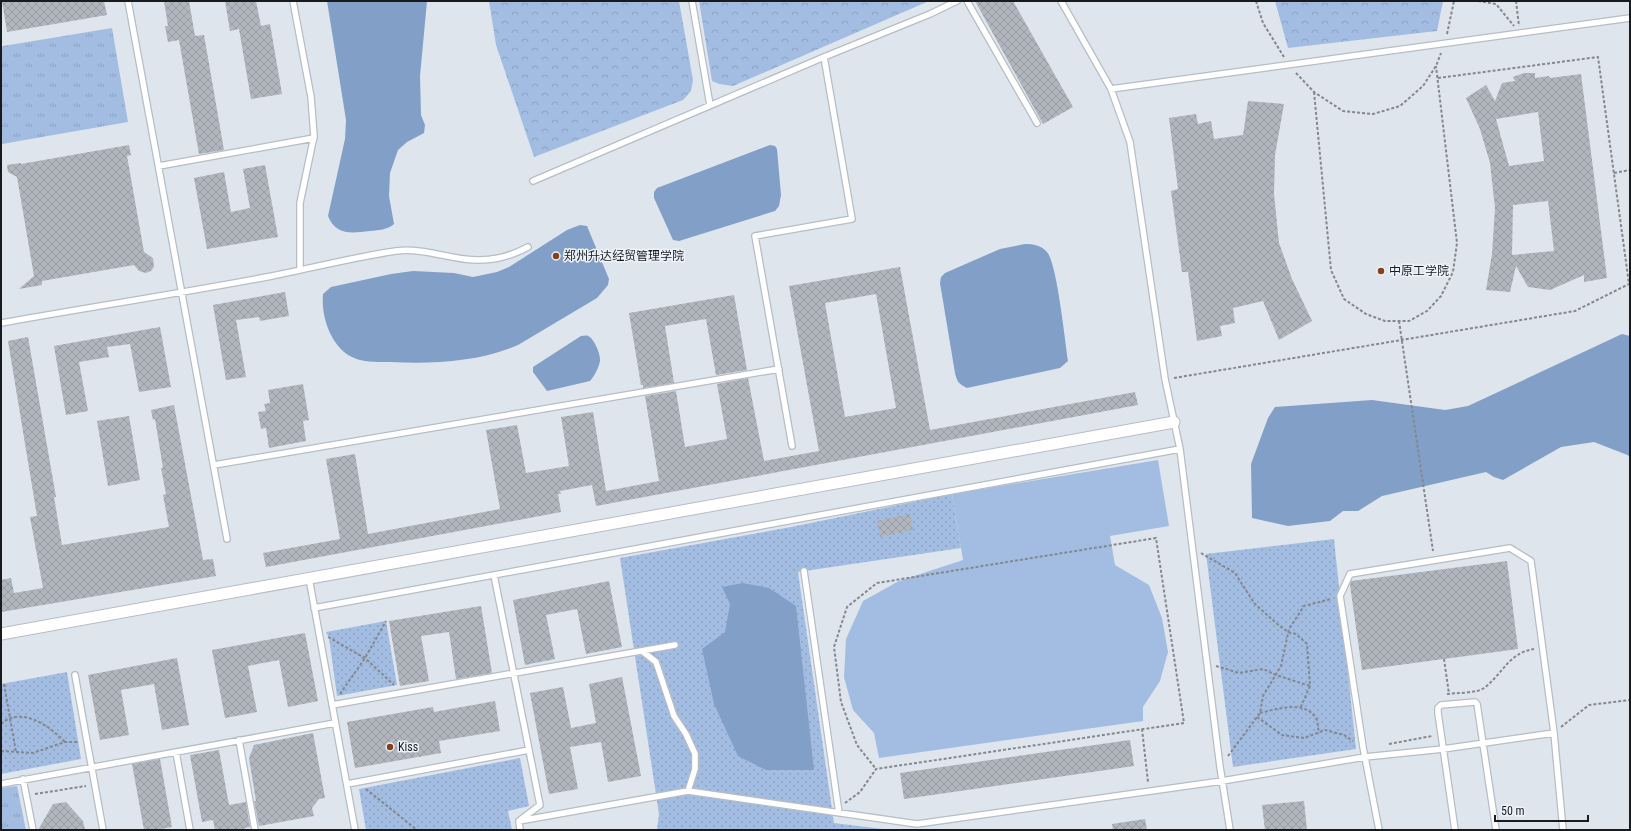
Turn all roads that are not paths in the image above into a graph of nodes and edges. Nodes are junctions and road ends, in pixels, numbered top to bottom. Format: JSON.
{"nodes":[{"id":1,"x":128,"y":1,"type":"edge"},
{"id":2,"x":293,"y":1,"type":"edge"},
{"id":3,"x":692,"y":1,"type":"edge"},
{"id":4,"x":957,"y":1,"type":"edge"},
{"id":5,"x":967,"y":1,"type":"edge"},
{"id":6,"x":1061,"y":1,"type":"edge"},
{"id":7,"x":1630,"y":18,"type":"edge"},
{"id":8,"x":824,"y":56,"type":"junction"},
{"id":9,"x":1111,"y":89,"type":"junction"},
{"id":10,"x":710,"y":105,"type":"junction"},
{"id":11,"x":1037,"y":123,"type":"dead end"},
{"id":12,"x":314,"y":138,"type":"junction"},
{"id":13,"x":158,"y":166,"type":"junction"},
{"id":14,"x":533,"y":181,"type":"dead end"},
{"id":15,"x":528,"y":247,"type":"dead end"},
{"id":16,"x":300,"y":270,"type":"junction"},
{"id":17,"x":182,"y":292,"type":"junction"},
{"id":18,"x":1,"y":323,"type":"edge"},
{"id":19,"x":779,"y":369,"type":"junction"},
{"id":20,"x":1174,"y":422,"type":"junction"},
{"id":21,"x":792,"y":446,"type":"dead end"},
{"id":22,"x":1180,"y":449,"type":"junction"},
{"id":23,"x":214,"y":465,"type":"junction"},
{"id":24,"x":227,"y":539,"type":"dead end"},
{"id":25,"x":804,"y":571,"type":"dead end"},
{"id":26,"x":494,"y":575,"type":"junction"},
{"id":27,"x":309,"y":578,"type":"junction"},
{"id":28,"x":314,"y":608,"type":"junction"},
{"id":29,"x":1,"y":634,"type":"edge"},
{"id":30,"x":676,"y":645,"type":"dead end"},
{"id":31,"x":642,"y":651,"type":"junction"},
{"id":32,"x":514,"y":673,"type":"junction"},
{"id":33,"x":75,"y":675,"type":"dead end"},
{"id":34,"x":332,"y":705,"type":"junction"},
{"id":35,"x":336,"y":723,"type":"junction"},
{"id":36,"x":1554,"y":733,"type":"junction"},
{"id":37,"x":239,"y":740,"type":"junction"},
{"id":38,"x":1482,"y":744,"type":"junction"},
{"id":39,"x":1443,"y":749,"type":"junction"},
{"id":40,"x":530,"y":750,"type":"junction"},
{"id":41,"x":176,"y":752,"type":"junction"},
{"id":42,"x":1365,"y":757,"type":"junction"},
{"id":43,"x":92,"y":767,"type":"junction"},
{"id":44,"x":23,"y":779,"type":"junction"},
{"id":45,"x":1222,"y":781,"type":"junction"},
{"id":46,"x":1,"y":784,"type":"edge"},
{"id":47,"x":347,"y":784,"type":"junction"},
{"id":48,"x":688,"y":791,"type":"junction"},
{"id":49,"x":838,"y":810,"type":"junction"},
{"id":50,"x":519,"y":821,"type":"junction"},
{"id":51,"x":926,"y":823,"type":"junction"},
{"id":52,"x":33,"y":830,"type":"edge"},
{"id":53,"x":103,"y":830,"type":"edge"},
{"id":54,"x":190,"y":830,"type":"edge"},
{"id":55,"x":255,"y":830,"type":"edge"},
{"id":56,"x":355,"y":830,"type":"edge"},
{"id":57,"x":520,"y":830,"type":"edge"},
{"id":58,"x":927,"y":830,"type":"edge"},
{"id":59,"x":1230,"y":830,"type":"edge"},
{"id":60,"x":1379,"y":830,"type":"edge"},
{"id":61,"x":1455,"y":830,"type":"edge"},
{"id":62,"x":1496,"y":830,"type":"edge"},
{"id":63,"x":1563,"y":830,"type":"edge"}],
"edges":[{"from":1,"to":13,"type":"lane"},
{"from":2,"to":12,"type":"lane"},
{"from":3,"to":10,"type":"lane"},
{"from":4,"to":8,"type":"lane"},
{"from":5,"to":11,"type":"lane"},
{"from":6,"to":9,"type":"lane"},
{"from":7,"to":9,"type":"lane"},
{"from":8,"to":10,"type":"lane"},
{"from":8,"to":19,"type":"lane"},
{"from":9,"to":20,"type":"lane"},
{"from":10,"to":14,"type":"lane"},
{"from":12,"to":13,"type":"lane"},
{"from":12,"to":16,"type":"lane"},
{"from":13,"to":17,"type":"lane"},
{"from":15,"to":16,"type":"lane"},
{"from":16,"to":17,"type":"lane"},
{"from":17,"to":18,"type":"lane"},
{"from":17,"to":23,"type":"lane"},
{"from":19,"to":21,"type":"lane"},
{"from":19,"to":23,"type":"lane"},
{"from":20,"to":22,"type":"lane"},
{"from":20,"to":27,"type":"street"},
{"from":22,"to":26,"type":"lane"},
{"from":22,"to":45,"type":"lane"},
{"from":23,"to":24,"type":"lane"},
{"from":25,"to":49,"type":"lane"},
{"from":26,"to":28,"type":"lane"},
{"from":26,"to":32,"type":"lane"},
{"from":27,"to":28,"type":"lane"},
{"from":27,"to":29,"type":"street"},
{"from":28,"to":34,"type":"lane"},
{"from":30,"to":31,"type":"lane"},
{"from":31,"to":32,"type":"lane"},
{"from":31,"to":48,"type":"lane"},
{"from":32,"to":34,"type":"lane"},
{"from":32,"to":40,"type":"lane"},
{"from":33,"to":43,"type":"lane"},
{"from":34,"to":35,"type":"lane"},
{"from":35,"to":37,"type":"lane"},
{"from":35,"to":47,"type":"lane"},
{"from":36,"to":38,"type":"lane"},
{"from":36,"to":42,"type":"lane"},
{"from":36,"to":63,"type":"lane"},
{"from":37,"to":41,"type":"lane"},
{"from":37,"to":55,"type":"lane"},
{"from":38,"to":39,"type":"lane"},
{"from":38,"to":39,"type":"lane"},
{"from":38,"to":62,"type":"lane"},
{"from":39,"to":42,"type":"lane"},
{"from":39,"to":61,"type":"lane"},
{"from":40,"to":47,"type":"lane"},
{"from":40,"to":50,"type":"lane"},
{"from":41,"to":43,"type":"lane"},
{"from":41,"to":54,"type":"lane"},
{"from":42,"to":45,"type":"lane"},
{"from":42,"to":60,"type":"lane"},
{"from":43,"to":44,"type":"lane"},
{"from":43,"to":53,"type":"lane"},
{"from":44,"to":46,"type":"lane"},
{"from":44,"to":52,"type":"lane"},
{"from":45,"to":51,"type":"lane"},
{"from":45,"to":59,"type":"lane"},
{"from":47,"to":56,"type":"lane"},
{"from":48,"to":49,"type":"lane"},
{"from":48,"to":50,"type":"lane"},
{"from":49,"to":51,"type":"lane"},
{"from":50,"to":57,"type":"lane"},
{"from":51,"to":58,"type":"lane"}]}
